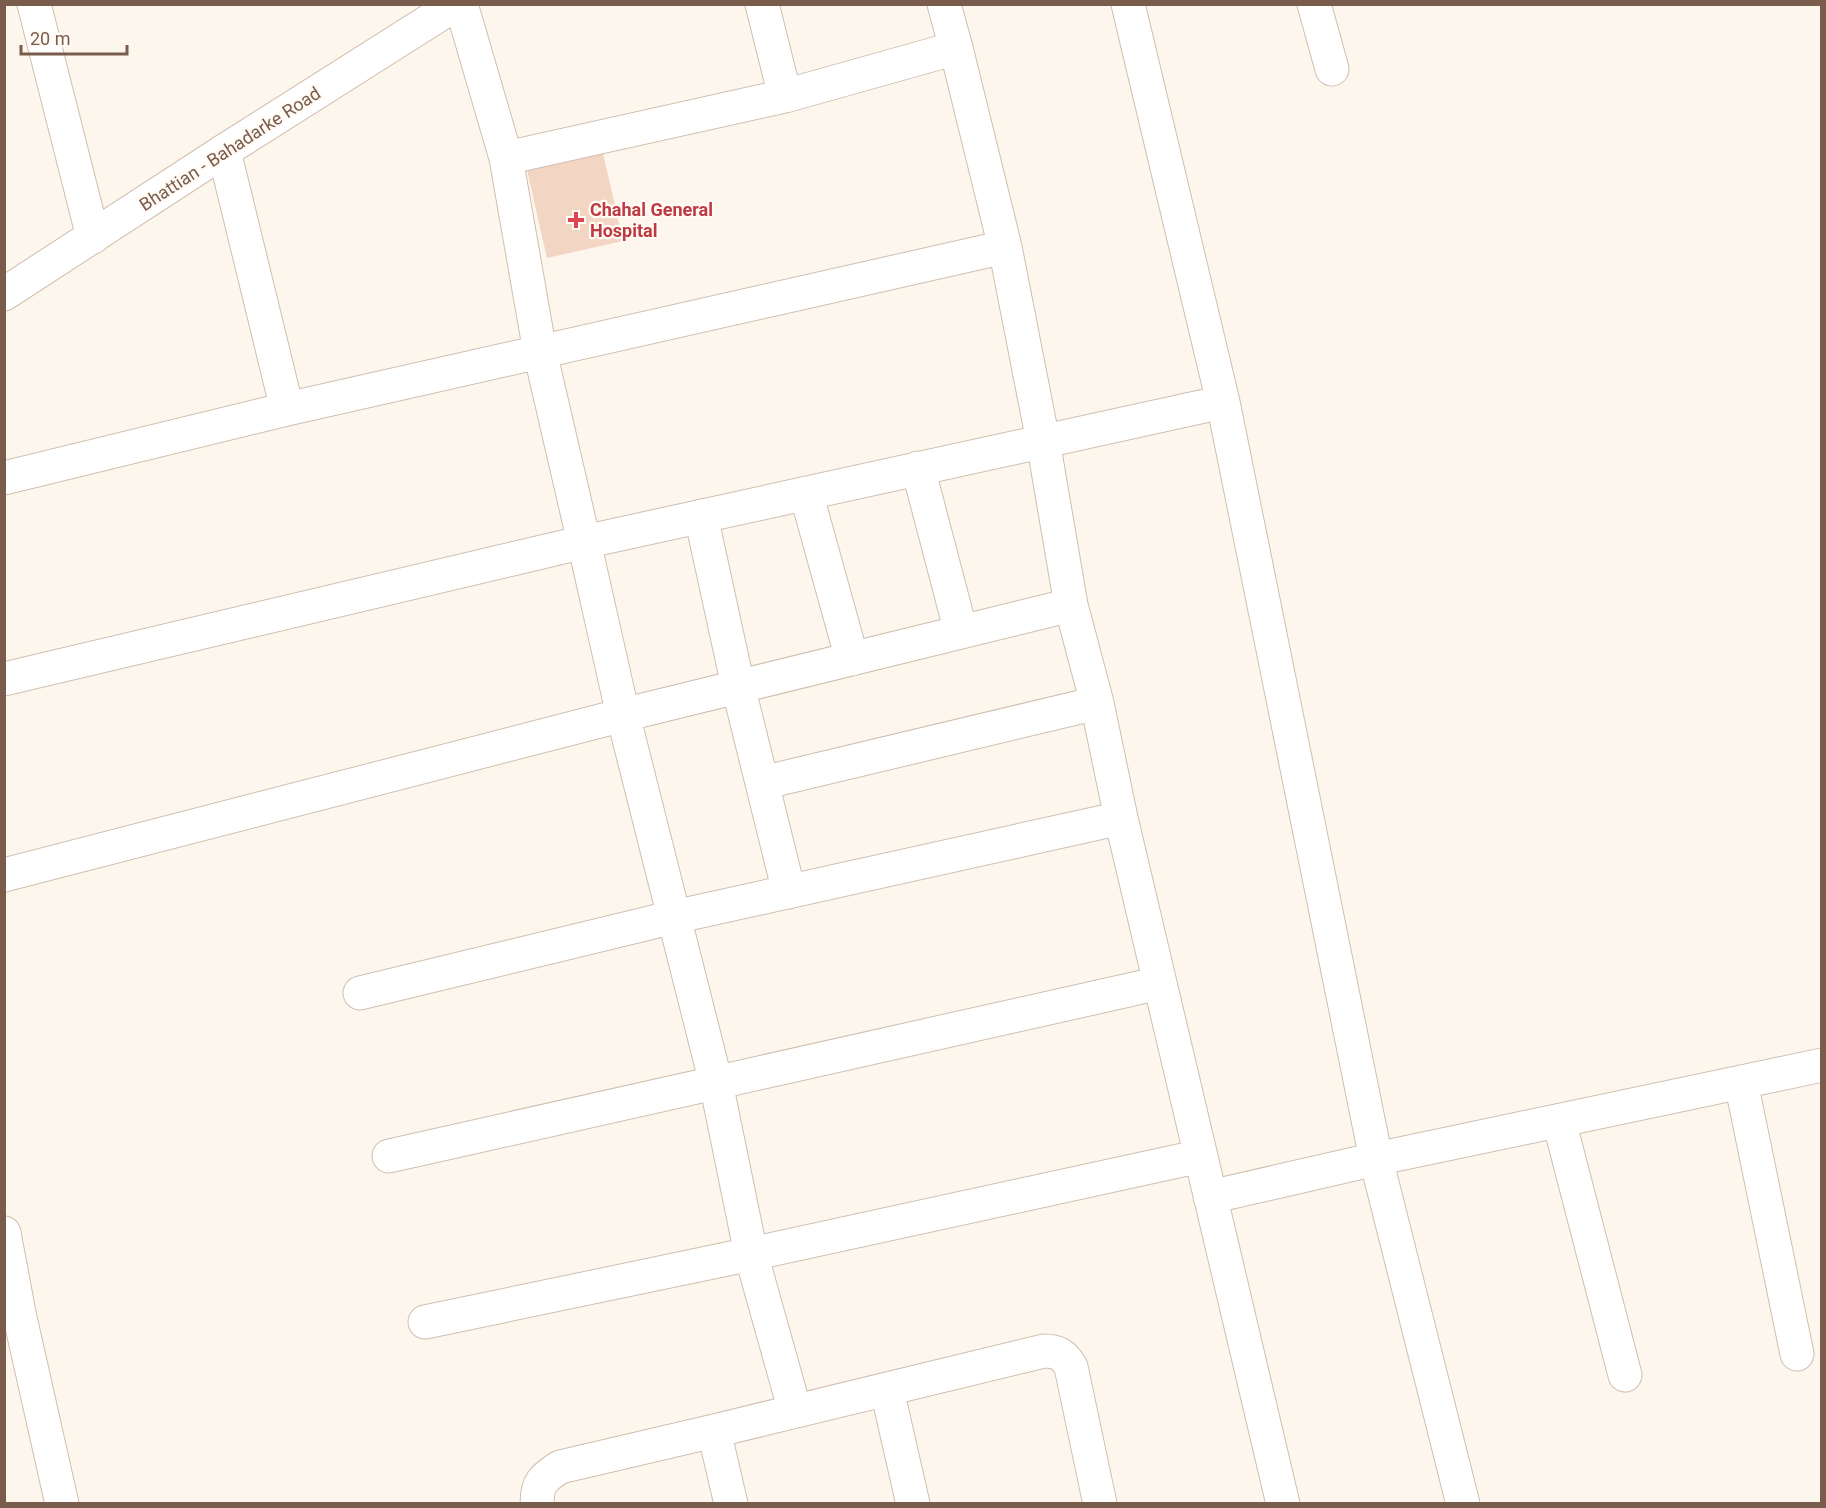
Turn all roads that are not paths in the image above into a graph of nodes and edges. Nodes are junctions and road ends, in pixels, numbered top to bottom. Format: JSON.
{"nodes":[{"id":1,"x":34,"y":4,"type":"edge"},
{"id":2,"x":456,"y":4,"type":"edge"},
{"id":3,"x":461,"y":4,"type":"edge"},
{"id":4,"x":762,"y":4,"type":"edge"},
{"id":5,"x":944,"y":4,"type":"edge"},
{"id":6,"x":1128,"y":4,"type":"edge"},
{"id":7,"x":1314,"y":4,"type":"edge"},
{"id":8,"x":956,"y":48,"type":"junction"},
{"id":9,"x":1332,"y":69,"type":"dead end"},
{"id":10,"x":785,"y":96,"type":"junction"},
{"id":11,"x":224,"y":151,"type":"junction"},
{"id":12,"x":506,"y":158,"type":"junction"},
{"id":13,"x":93,"y":237,"type":"junction"},
{"id":14,"x":1005,"y":247,"type":"junction"},
{"id":15,"x":4,"y":294,"type":"edge"},
{"id":16,"x":540,"y":352,"type":"junction"},
{"id":17,"x":1223,"y":402,"type":"junction"},
{"id":18,"x":287,"y":409,"type":"junction"},
{"id":19,"x":1043,"y":441,"type":"junction"},
{"id":20,"x":918,"y":468,"type":"junction"},
{"id":21,"x":4,"y":478,"type":"edge"},
{"id":22,"x":806,"y":493,"type":"junction"},
{"id":23,"x":701,"y":516,"type":"junction"},
{"id":24,"x":584,"y":542,"type":"junction"},
{"id":25,"x":1071,"y":604,"type":"junction"},
{"id":26,"x":961,"y":632,"type":"junction"},
{"id":27,"x":852,"y":659,"type":"junction"},
{"id":28,"x":4,"y":679,"type":"edge"},
{"id":29,"x":738,"y":686,"type":"junction"},
{"id":30,"x":1097,"y":703,"type":"junction"},
{"id":31,"x":623,"y":715,"type":"junction"},
{"id":32,"x":762,"y":783,"type":"junction"},
{"id":33,"x":1121,"y":818,"type":"junction"},
{"id":34,"x":4,"y":875,"type":"edge"},
{"id":35,"x":789,"y":892,"type":"junction"},
{"id":36,"x":674,"y":917,"type":"junction"},
{"id":37,"x":1160,"y":983,"type":"junction"},
{"id":38,"x":360,"y":993,"type":"dead end"},
{"id":39,"x":1821,"y":1065,"type":"edge"},
{"id":40,"x":1741,"y":1082,"type":"junction"},
{"id":41,"x":716,"y":1083,"type":"junction"},
{"id":42,"x":1559,"y":1121,"type":"junction"},
{"id":43,"x":388,"y":1156,"type":"dead end"},
{"id":44,"x":1201,"y":1156,"type":"junction"},
{"id":45,"x":1376,"y":1159,"type":"junction"},
{"id":46,"x":1210,"y":1197,"type":"junction"},
{"id":47,"x":4,"y":1233,"type":"edge"},
{"id":48,"x":750,"y":1254,"type":"junction"},
{"id":49,"x":12,"y":1317,"type":"edge"},
{"id":50,"x":425,"y":1322,"type":"dead end"},
{"id":51,"x":1797,"y":1354,"type":"dead end"},
{"id":52,"x":1625,"y":1375,"type":"dead end"},
{"id":53,"x":886,"y":1390,"type":"junction"},
{"id":54,"x":795,"y":1411,"type":"junction"},
{"id":55,"x":714,"y":1431,"type":"junction"},
{"id":56,"x":62,"y":1503,"type":"edge"},
{"id":57,"x":537,"y":1503,"type":"edge"},
{"id":58,"x":731,"y":1503,"type":"edge"},
{"id":59,"x":913,"y":1503,"type":"edge"},
{"id":60,"x":1100,"y":1503,"type":"edge"},
{"id":61,"x":1282,"y":1503,"type":"edge"},
{"id":62,"x":1463,"y":1503,"type":"edge"}],
"edges":[{"from":1,"to":13,"type":"street"},
{"from":2,"to":11,"type":"street","name":"Bhattian - Bahadarke Road"},
{"from":3,"to":12,"type":"street"},
{"from":4,"to":10,"type":"street"},
{"from":5,"to":8,"type":"street"},
{"from":6,"to":17,"type":"street"},
{"from":7,"to":9,"type":"street"},
{"from":8,"to":10,"type":"street"},
{"from":8,"to":14,"type":"street"},
{"from":10,"to":12,"type":"street"},
{"from":11,"to":13,"type":"street","name":"Bhattian - Bahadarke Road"},
{"from":11,"to":18,"type":"street"},
{"from":12,"to":16,"type":"street"},
{"from":13,"to":15,"type":"street","name":"Bhattian - Bahadarke Road"},
{"from":14,"to":16,"type":"street"},
{"from":14,"to":19,"type":"street"},
{"from":16,"to":18,"type":"street"},
{"from":16,"to":24,"type":"street"},
{"from":17,"to":19,"type":"street"},
{"from":17,"to":45,"type":"street"},
{"from":18,"to":21,"type":"street"},
{"from":19,"to":20,"type":"street"},
{"from":19,"to":25,"type":"street"},
{"from":20,"to":22,"type":"street"},
{"from":20,"to":26,"type":"street"},
{"from":22,"to":23,"type":"street"},
{"from":22,"to":27,"type":"street"},
{"from":23,"to":24,"type":"street"},
{"from":23,"to":29,"type":"street"},
{"from":24,"to":28,"type":"street"},
{"from":24,"to":31,"type":"street"},
{"from":25,"to":26,"type":"street"},
{"from":25,"to":30,"type":"street"},
{"from":26,"to":27,"type":"street"},
{"from":27,"to":29,"type":"street"},
{"from":29,"to":31,"type":"street"},
{"from":29,"to":32,"type":"street"},
{"from":30,"to":32,"type":"street"},
{"from":30,"to":33,"type":"street"},
{"from":31,"to":34,"type":"street"},
{"from":31,"to":36,"type":"street"},
{"from":32,"to":35,"type":"street"},
{"from":33,"to":35,"type":"street"},
{"from":33,"to":37,"type":"street"},
{"from":35,"to":36,"type":"street"},
{"from":36,"to":38,"type":"street"},
{"from":36,"to":41,"type":"street"},
{"from":37,"to":41,"type":"street"},
{"from":37,"to":44,"type":"street"},
{"from":39,"to":40,"type":"street"},
{"from":40,"to":42,"type":"street"},
{"from":40,"to":51,"type":"street"},
{"from":41,"to":43,"type":"street"},
{"from":41,"to":48,"type":"street"},
{"from":42,"to":45,"type":"street"},
{"from":42,"to":52,"type":"street"},
{"from":44,"to":46,"type":"street"},
{"from":44,"to":48,"type":"street"},
{"from":45,"to":46,"type":"street"},
{"from":45,"to":62,"type":"street"},
{"from":46,"to":61,"type":"street"},
{"from":47,"to":49,"type":"street"},
{"from":48,"to":50,"type":"street"},
{"from":48,"to":54,"type":"street"},
{"from":49,"to":56,"type":"street"},
{"from":53,"to":54,"type":"street"},
{"from":53,"to":59,"type":"street"},
{"from":53,"to":60,"type":"street"},
{"from":54,"to":55,"type":"street"},
{"from":55,"to":57,"type":"street"},
{"from":55,"to":58,"type":"street"}]}
